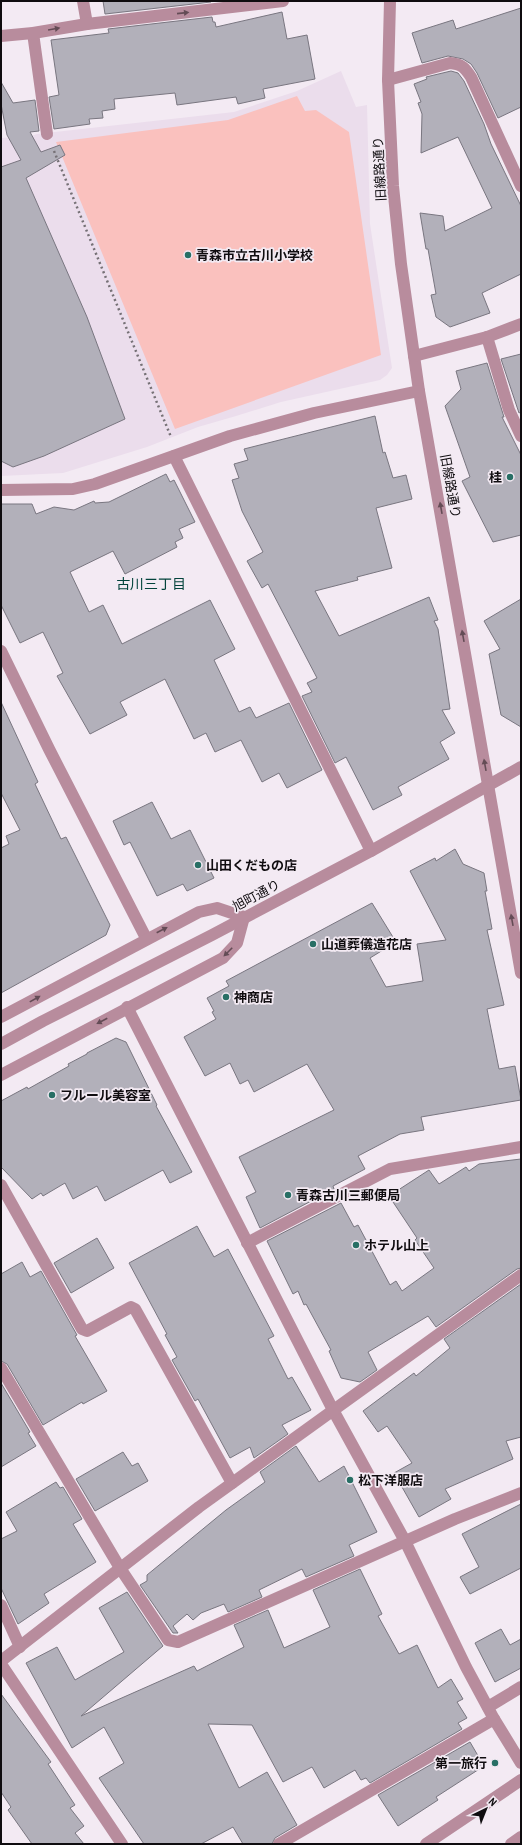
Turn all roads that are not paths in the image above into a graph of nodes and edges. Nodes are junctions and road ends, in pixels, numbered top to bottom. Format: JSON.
{"nodes":[{"id":1,"x":83,"y":1,"type":"edge"},
{"id":2,"x":283,"y":1,"type":"edge"},
{"id":3,"x":390,"y":1,"type":"edge"},
{"id":4,"x":87,"y":24,"type":"junction"},
{"id":5,"x":33,"y":33,"type":"junction"},
{"id":6,"x":1,"y":36,"type":"edge"},
{"id":7,"x":388,"y":80,"type":"junction"},
{"id":8,"x":47,"y":134,"type":"road end"},
{"id":9,"x":521,"y":186,"type":"edge"},
{"id":10,"x":521,"y":324,"type":"edge"},
{"id":11,"x":487,"y":336,"type":"junction"},
{"id":12,"x":414,"y":356,"type":"junction"},
{"id":13,"x":419,"y":391,"type":"junction"},
{"id":14,"x":521,"y":436,"type":"edge"},
{"id":15,"x":174,"y":456,"type":"junction"},
{"id":16,"x":1,"y":490,"type":"edge"},
{"id":17,"x":1,"y":651,"type":"edge"},
{"id":18,"x":521,"y":767,"type":"edge"},
{"id":19,"x":489,"y":786,"type":"junction"},
{"id":20,"x":371,"y":851,"type":"junction"},
{"id":21,"x":244,"y":917,"type":"junction"},
{"id":22,"x":146,"y":938,"type":"junction"},
{"id":23,"x":521,"y":973,"type":"edge"},
{"id":24,"x":127,"y":1007,"type":"junction"},
{"id":25,"x":1,"y":1017,"type":"edge"},
{"id":26,"x":1,"y":1044,"type":"edge"},
{"id":27,"x":1,"y":1075,"type":"edge"},
{"id":28,"x":521,"y":1147,"type":"edge"},
{"id":29,"x":1,"y":1185,"type":"edge"},
{"id":30,"x":246,"y":1243,"type":"junction"},
{"id":31,"x":521,"y":1275,"type":"edge"},
{"id":32,"x":1,"y":1368,"type":"edge"},
{"id":33,"x":333,"y":1410,"type":"junction"},
{"id":34,"x":232,"y":1482,"type":"junction"},
{"id":35,"x":521,"y":1493,"type":"edge"},
{"id":36,"x":405,"y":1541,"type":"junction"},
{"id":37,"x":120,"y":1568,"type":"junction"},
{"id":38,"x":1,"y":1605,"type":"edge"},
{"id":39,"x":20,"y":1647,"type":"junction"},
{"id":40,"x":1,"y":1661,"type":"edge"},
{"id":41,"x":1,"y":1664,"type":"edge"},
{"id":42,"x":521,"y":1687,"type":"edge"},
{"id":43,"x":488,"y":1707,"type":"junction"},
{"id":44,"x":494,"y":1719,"type":"junction"},
{"id":45,"x":521,"y":1763,"type":"edge"},
{"id":46,"x":521,"y":1780,"type":"edge"},
{"id":47,"x":521,"y":1837,"type":"edge"},
{"id":48,"x":122,"y":1844,"type":"edge"},
{"id":49,"x":280,"y":1844,"type":"edge"},
{"id":50,"x":426,"y":1844,"type":"edge"},
{"id":51,"x":511,"y":1844,"type":"edge"}],
"edges":[{"from":1,"to":4,"type":"street"},
{"from":4,"to":2,"type":"street","one_way":true},
{"from":3,"to":7,"type":"street","name":"旧線路通り"},
{"from":5,"to":4,"type":"street","one_way":true},
{"from":5,"to":6,"type":"street"},
{"from":5,"to":8,"type":"street"},
{"from":7,"to":9,"type":"street"},
{"from":7,"to":12,"type":"street","name":"旧線路通り"},
{"from":10,"to":11,"type":"street"},
{"from":11,"to":12,"type":"street"},
{"from":11,"to":14,"type":"street"},
{"from":12,"to":13,"type":"street","name":"旧線路通り"},
{"from":13,"to":15,"type":"street"},
{"from":19,"to":13,"type":"street","name":"旧線路通り","one_way":true},
{"from":15,"to":16,"type":"street"},
{"from":15,"to":20,"type":"street"},
{"from":17,"to":22,"type":"street"},
{"from":18,"to":19,"type":"street","name":"旭町通り"},
{"from":19,"to":20,"type":"street","name":"旭町通り"},
{"from":23,"to":19,"type":"street","name":"旧線路通り","one_way":true},
{"from":20,"to":21,"type":"street","name":"旭町通り"},
{"from":22,"to":21,"type":"street","one_way":true},
{"from":21,"to":24,"type":"street","one_way":true},
{"from":21,"to":26,"type":"street","name":"旭町通り"},
{"from":25,"to":22,"type":"street","one_way":true},
{"from":24,"to":27,"type":"street","one_way":true},
{"from":24,"to":30,"type":"street"},
{"from":28,"to":30,"type":"street"},
{"from":29,"to":34,"type":"street"},
{"from":30,"to":33,"type":"street"},
{"from":31,"to":33,"type":"street"},
{"from":32,"to":37,"type":"street"},
{"from":33,"to":34,"type":"street"},
{"from":33,"to":36,"type":"street"},
{"from":34,"to":37,"type":"street"},
{"from":35,"to":36,"type":"street"},
{"from":36,"to":37,"type":"street"},
{"from":36,"to":43,"type":"street"},
{"from":37,"to":39,"type":"street"},
{"from":38,"to":39,"type":"street"},
{"from":39,"to":40,"type":"street"},
{"from":41,"to":48,"type":"street"},
{"from":42,"to":43,"type":"street"},
{"from":43,"to":44,"type":"street"},
{"from":44,"to":45,"type":"street"},
{"from":44,"to":49,"type":"street"},
{"from":46,"to":50,"type":"street"},
{"from":47,"to":51,"type":"street"}]}
